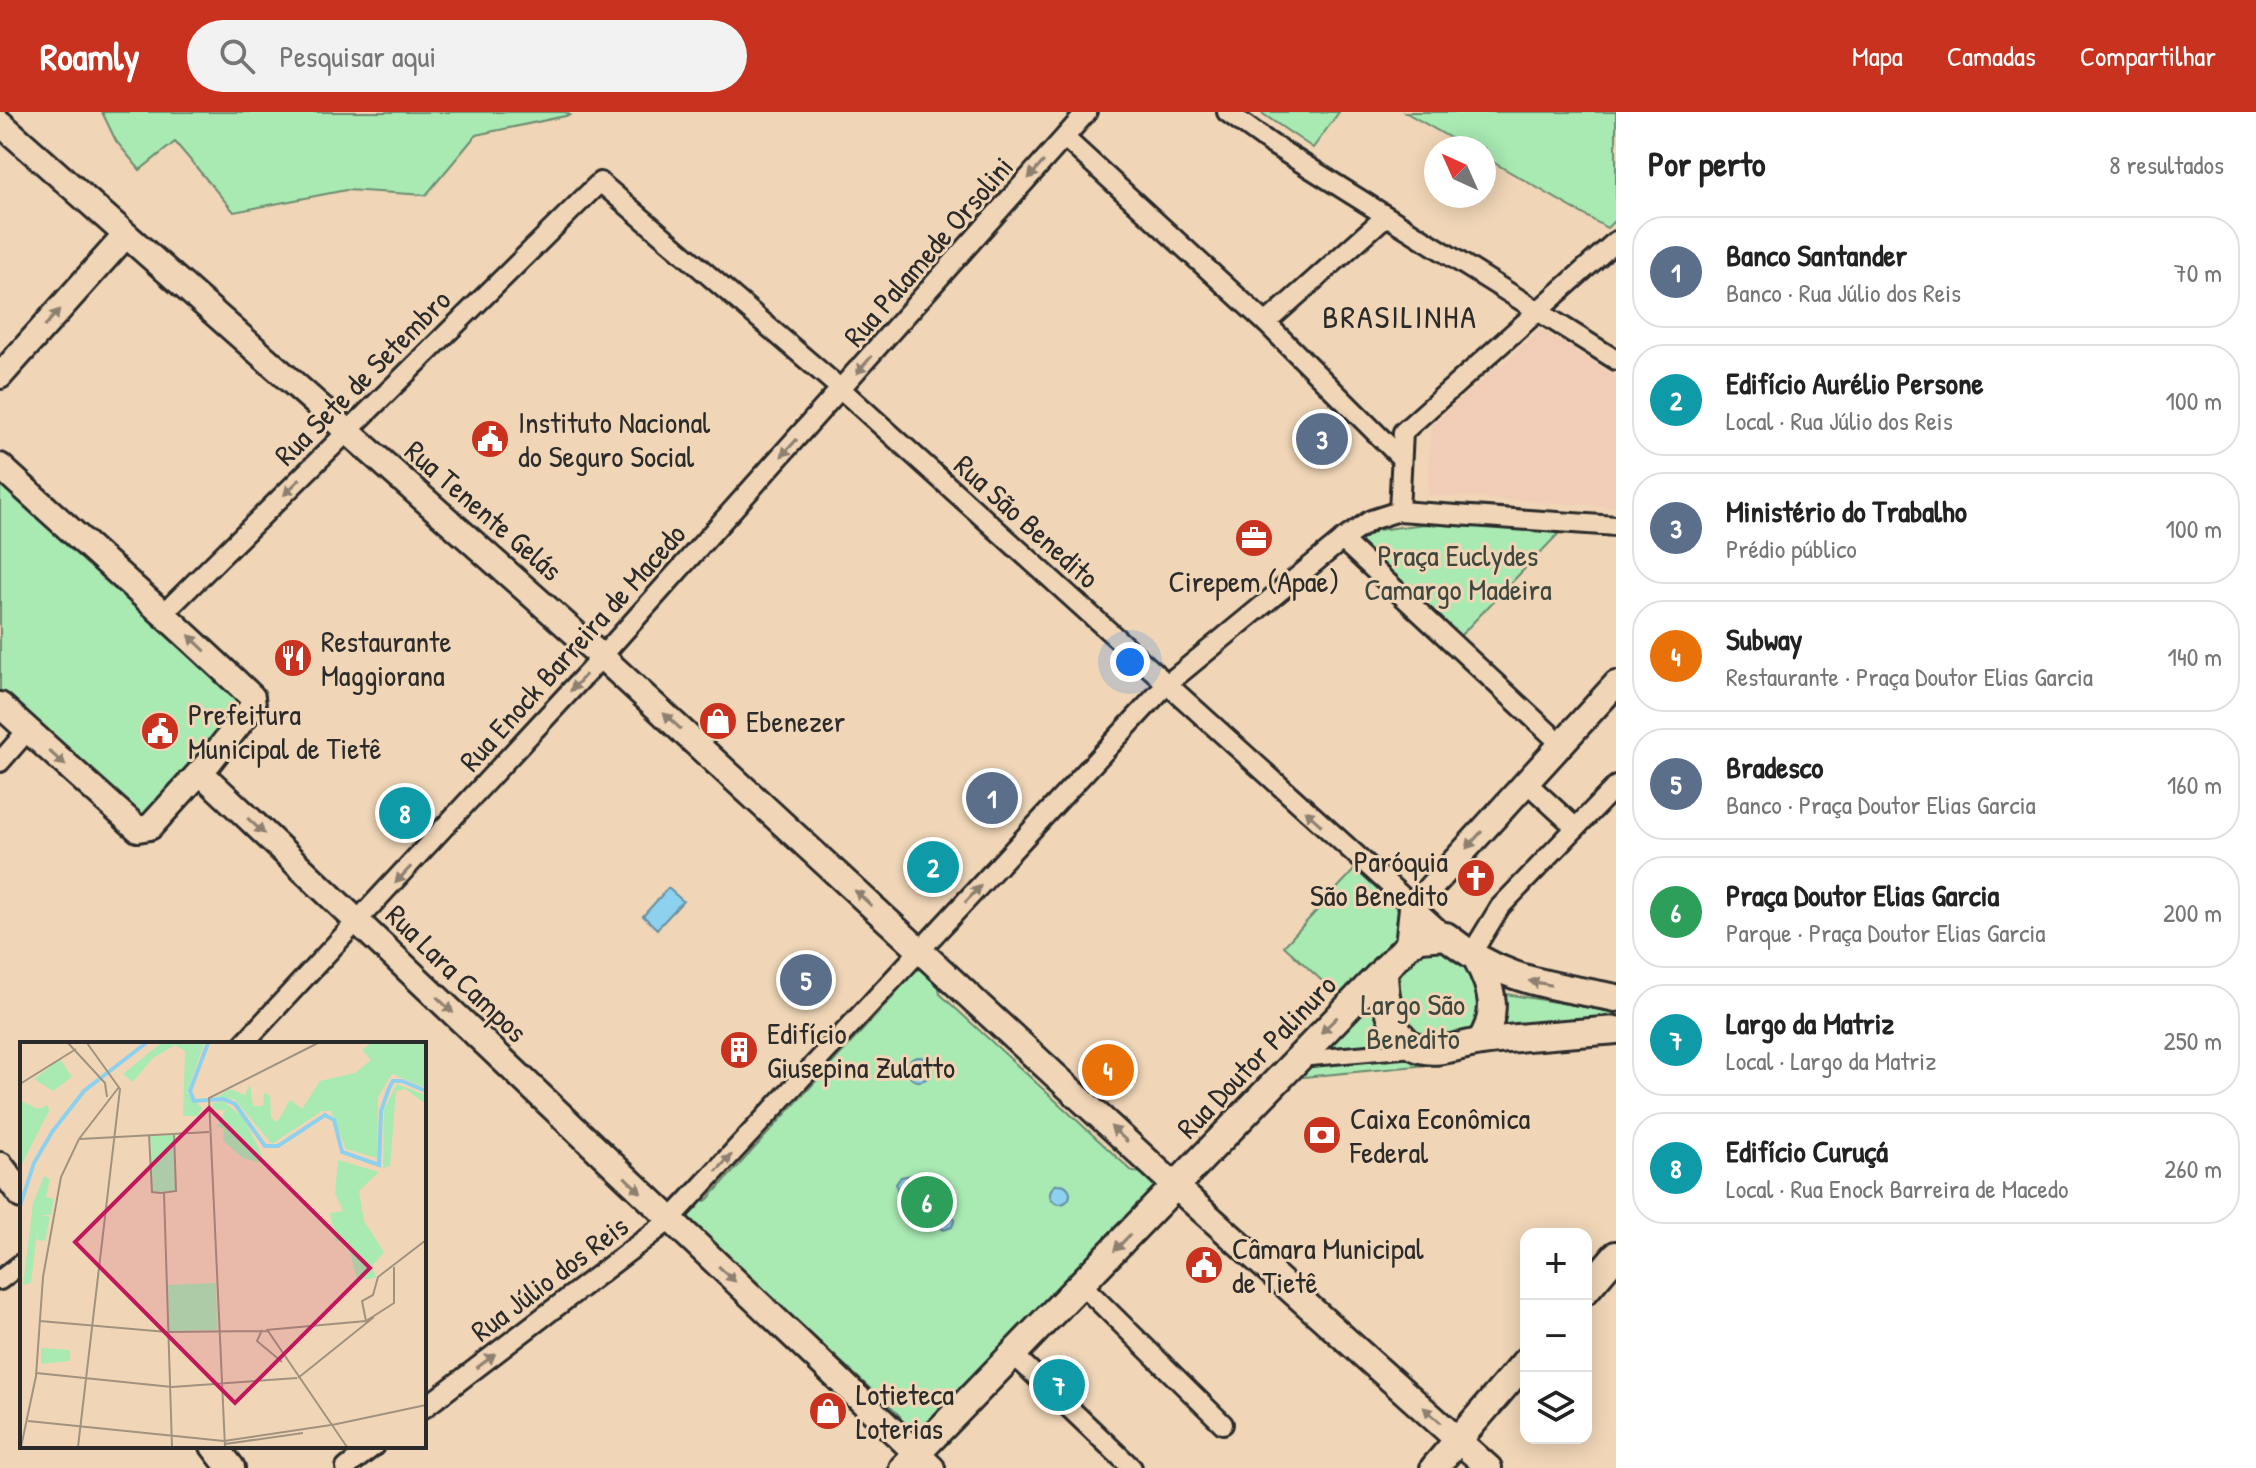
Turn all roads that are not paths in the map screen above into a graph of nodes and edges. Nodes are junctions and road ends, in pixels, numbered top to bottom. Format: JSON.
{"nodes":[{"id":1,"x":1087,"y":112,"type":"edge"},
{"id":2,"x":1227,"y":112,"type":"edge"},
{"id":3,"x":0,"y":123,"type":"edge"},
{"id":4,"x":1065,"y":138,"type":"junction"},
{"id":5,"x":600,"y":182,"type":"joint"},
{"id":6,"x":1386,"y":216,"type":"junction"},
{"id":7,"x":125,"y":236,"type":"junction"},
{"id":8,"x":1616,"y":241,"type":"edge"},
{"id":9,"x":1599,"y":257,"type":"junction"},
{"id":10,"x":1616,"y":267,"type":"edge"},
{"id":11,"x":1539,"y":311,"type":"junction"},
{"id":12,"x":1266,"y":323,"type":"junction"},
{"id":13,"x":1616,"y":360,"type":"edge"},
{"id":14,"x":0,"y":376,"type":"edge"},
{"id":15,"x":842,"y":390,"type":"junction"},
{"id":16,"x":347,"y":431,"type":"junction"},
{"id":17,"x":1399,"y":456,"type":"junction"},
{"id":18,"x":0,"y":466,"type":"edge"},
{"id":19,"x":1399,"y":511,"type":"junction"},
{"id":20,"x":1616,"y":526,"type":"edge"},
{"id":21,"x":1342,"y":540,"type":"junction"},
{"id":22,"x":165,"y":612,"type":"junction"},
{"id":23,"x":602,"y":657,"type":"junction"},
{"id":24,"x":1616,"y":684,"type":"edge"},
{"id":25,"x":1166,"y":685,"type":"junction"},
{"id":26,"x":0,"y":705,"type":"edge"},
{"id":27,"x":27,"y":731,"type":"junction"},
{"id":28,"x":1561,"y":744,"type":"junction"},
{"id":29,"x":0,"y":762,"type":"edge"},
{"id":30,"x":200,"y":772,"type":"junction"},
{"id":31,"x":1526,"y":782,"type":"junction"},
{"id":32,"x":1616,"y":786,"type":"edge"},
{"id":33,"x":1576,"y":828,"type":"junction"},
{"id":34,"x":1412,"y":908,"type":"junction"},
{"id":35,"x":358,"y":923,"type":"junction"},
{"id":36,"x":1446,"y":936,"type":"junction"},
{"id":37,"x":1408,"y":945,"type":"junction"},
{"id":38,"x":920,"y":951,"type":"junction"},
{"id":39,"x":1474,"y":958,"type":"junction"},
{"id":40,"x":1384,"y":969,"type":"junction"},
{"id":41,"x":1616,"y":998,"type":"edge"},
{"id":42,"x":1616,"y":1030,"type":"edge"},
{"id":43,"x":245,"y":1042,"type":"edge"},
{"id":44,"x":1480,"y":1042,"type":"junction"},
{"id":45,"x":1418,"y":1048,"type":"junction"},
{"id":46,"x":1295,"y":1060,"type":"junction"},
{"id":47,"x":0,"y":1166,"type":"edge"},
{"id":48,"x":1176,"y":1187,"type":"junction"},
{"id":49,"x":20,"y":1192,"type":"edge"},
{"id":50,"x":670,"y":1220,"type":"junction"},
{"id":51,"x":1616,"y":1255,"type":"edge"},
{"id":52,"x":20,"y":1265,"type":"edge"},
{"id":53,"x":0,"y":1280,"type":"edge"},
{"id":54,"x":1592,"y":1283,"type":"edge"},
{"id":55,"x":1082,"y":1285,"type":"junction"},
{"id":56,"x":1014,"y":1355,"type":"junction"},
{"id":57,"x":1520,"y":1368,"type":"edge"},
{"id":58,"x":426,"y":1406,"type":"edge"},
{"id":59,"x":1223,"y":1424,"type":"dead end"},
{"id":60,"x":1460,"y":1440,"type":"junction"},
{"id":61,"x":216,"y":1448,"type":"edge"},
{"id":62,"x":371,"y":1448,"type":"edge"},
{"id":63,"x":918,"y":1464,"type":"edge"},
{"id":64,"x":231,"y":1468,"type":"edge"},
{"id":65,"x":346,"y":1468,"type":"edge"},
{"id":66,"x":1132,"y":1468,"type":"edge"},
{"id":67,"x":1434,"y":1468,"type":"edge"},
{"id":68,"x":1489,"y":1468,"type":"edge"}],
"edges":[{"from":1,"to":4,"type":"street","name":"Rua Palamede Orsolini"},
{"from":2,"to":6,"type":"street"},
{"from":3,"to":7,"type":"street","name":"Rua Tenente Gelás"},
{"from":4,"to":12,"type":"street"},
{"from":4,"to":15,"type":"street","name":"Rua Palamede Orsolini","one_way":true},
{"from":5,"to":15,"type":"street","name":"Rua São Benedito"},
{"from":5,"to":16,"type":"street","name":"Rua Sete de Setembro"},
{"from":6,"to":11,"type":"street"},
{"from":6,"to":12,"type":"street"},
{"from":14,"to":7,"type":"street","one_way":true},
{"from":7,"to":16,"type":"street","name":"Rua Tenente Gelás"},
{"from":8,"to":9,"type":"street"},
{"from":9,"to":10,"type":"street"},
{"from":9,"to":11,"type":"street"},
{"from":11,"to":13,"type":"street"},
{"from":11,"to":17,"type":"street"},
{"from":12,"to":17,"type":"street"},
{"from":15,"to":23,"type":"street","name":"Rua Enock Barreira de Macedo","one_way":true},
{"from":15,"to":25,"type":"street","name":"Rua São Benedito"},
{"from":16,"to":22,"type":"street","name":"Rua Sete de Setembro","one_way":true},
{"from":16,"to":23,"type":"street","name":"Rua Tenente Gelás"},
{"from":17,"to":19,"type":"street"},
{"from":18,"to":22,"type":"street"},
{"from":19,"to":20,"type":"street"},
{"from":19,"to":21,"type":"street"},
{"from":21,"to":25,"type":"street"},
{"from":21,"to":28,"type":"street"},
{"from":30,"to":22,"type":"street","one_way":true},
{"from":23,"to":35,"type":"street","name":"Rua Enock Barreira de Macedo","one_way":true},
{"from":38,"to":23,"type":"street","name":"Rua Tenente Gelás","one_way":true},
{"from":24,"to":28,"type":"street"},
{"from":34,"to":25,"type":"street","name":"Rua São Benedito","one_way":true},
{"from":38,"to":25,"type":"street","one_way":true},
{"from":26,"to":27,"type":"street"},
{"from":27,"to":29,"type":"street"},
{"from":27,"to":30,"type":"street","one_way":true},
{"from":28,"to":31,"type":"street"},
{"from":30,"to":35,"type":"street","name":"Rua Lara Campos","one_way":true},
{"from":31,"to":33,"type":"street"},
{"from":31,"to":34,"type":"street","one_way":true},
{"from":32,"to":33,"type":"street"},
{"from":33,"to":39,"type":"street"},
{"from":34,"to":36,"type":"street"},
{"from":34,"to":37,"type":"street"},
{"from":35,"to":43,"type":"street","name":"Rua Enock Barreira de Macedo"},
{"from":35,"to":50,"type":"street","name":"Rua Lara Campos","one_way":true},
{"from":36,"to":37,"type":"main road"},
{"from":36,"to":39,"type":"main road"},
{"from":37,"to":40,"type":"main road"},
{"from":48,"to":38,"type":"street","name":"Rua Tenente Gelás","one_way":true},
{"from":50,"to":38,"type":"street","name":"Rua Júlio dos Reis","one_way":true},
{"from":41,"to":39,"type":"main road","one_way":true},
{"from":39,"to":44,"type":"main road"},
{"from":40,"to":45,"type":"main road"},
{"from":40,"to":46,"type":"main road","name":"Rua Doutor Palinuro","one_way":true},
{"from":42,"to":44,"type":"main road"},
{"from":44,"to":45,"type":"main road"},
{"from":45,"to":46,"type":"street"},
{"from":46,"to":48,"type":"main road","name":"Rua Doutor Palinuro"},
{"from":47,"to":49,"type":"main road"},
{"from":48,"to":55,"type":"main road","name":"Rua Doutor Palinuro","one_way":true},
{"from":60,"to":48,"type":"street","one_way":true},
{"from":58,"to":50,"type":"street","name":"Rua Júlio dos Reis","one_way":true},
{"from":50,"to":63,"type":"street","name":"Rua Lara Campos","one_way":true},
{"from":51,"to":54,"type":"main road"},
{"from":52,"to":53,"type":"street"},
{"from":55,"to":56,"type":"main road","name":"Rua Doutor Palinuro"},
{"from":55,"to":59,"type":"street"},
{"from":56,"to":63,"type":"main road","name":"Rua Doutor Palinuro"},
{"from":56,"to":66,"type":"street"},
{"from":57,"to":60,"type":"main road"},
{"from":60,"to":67,"type":"main road"},
{"from":60,"to":68,"type":"street"},
{"from":61,"to":64,"type":"main road"},
{"from":62,"to":65,"type":"street"}]}
